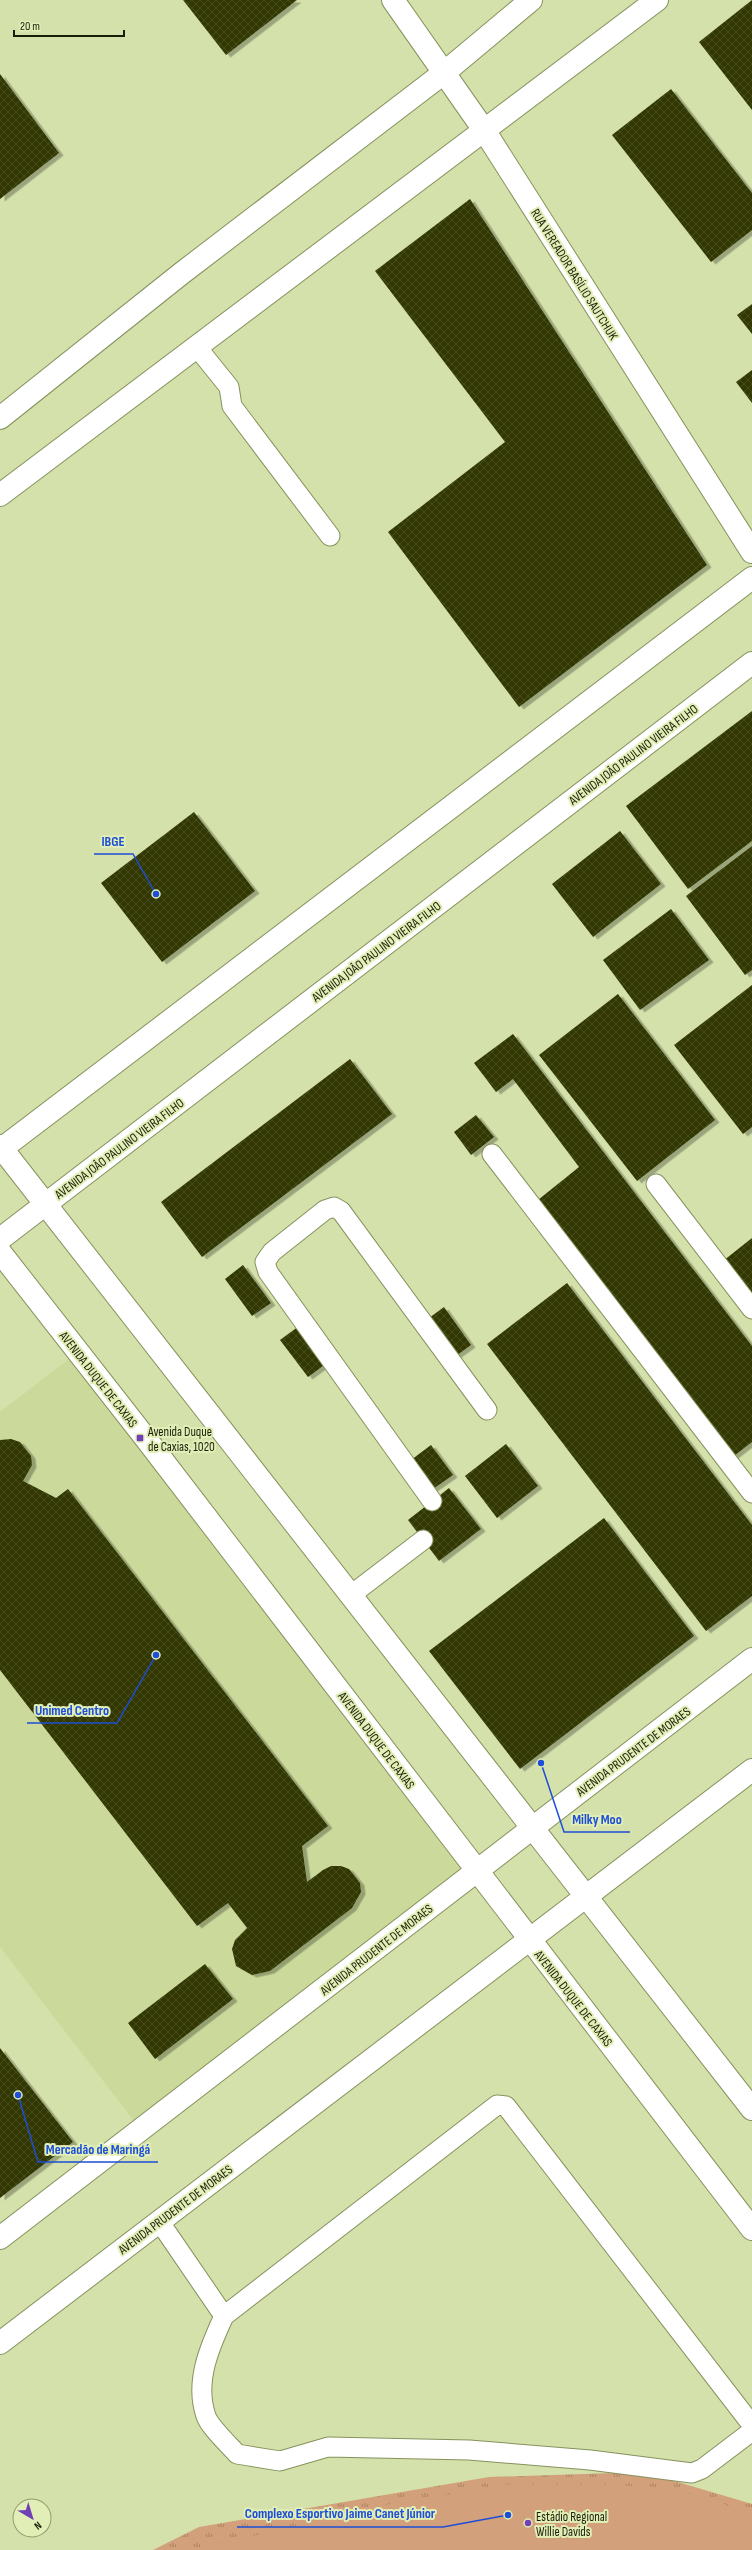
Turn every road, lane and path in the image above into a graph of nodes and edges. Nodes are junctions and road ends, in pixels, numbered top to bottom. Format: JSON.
{"nodes":[{"id":1,"x":393,"y":0,"type":"edge"},
{"id":2,"x":531,"y":0,"type":"edge"},
{"id":3,"x":657,"y":0,"type":"edge"},
{"id":4,"x":444,"y":72,"type":"junction"},
{"id":5,"x":484,"y":130,"type":"junction"},
{"id":6,"x":196,"y":346,"type":"junction"},
{"id":7,"x":0,"y":418,"type":"edge"},
{"id":8,"x":0,"y":495,"type":"edge"},
{"id":9,"x":330,"y":536,"type":"dead end"},
{"id":10,"x":752,"y":552,"type":"edge"},
{"id":11,"x":752,"y":578,"type":"edge"},
{"id":12,"x":752,"y":663,"type":"edge"},
{"id":13,"x":1,"y":1148,"type":"edge"},
{"id":14,"x":492,"y":1154,"type":"dead end"},
{"id":15,"x":656,"y":1184,"type":"dead end"},
{"id":16,"x":45,"y":1205,"type":"junction"},
{"id":17,"x":0,"y":1239,"type":"edge"},
{"id":18,"x":0,"y":1252,"type":"edge"},
{"id":19,"x":752,"y":1309,"type":"edge"},
{"id":20,"x":487,"y":1410,"type":"dead end"},
{"id":21,"x":752,"y":1493,"type":"edge"},
{"id":22,"x":432,"y":1501,"type":"dead end"},
{"id":23,"x":423,"y":1540,"type":"dead end"},
{"id":24,"x":351,"y":1595,"type":"junction"},
{"id":25,"x":752,"y":1659,"type":"edge"},
{"id":26,"x":752,"y":1770,"type":"edge"},
{"id":27,"x":533,"y":1827,"type":"junction"},
{"id":28,"x":477,"y":1871,"type":"junction"},
{"id":29,"x":588,"y":1896,"type":"junction"},
{"id":30,"x":528,"y":1939,"type":"junction"},
{"id":31,"x":752,"y":2109,"type":"edge"},
{"id":32,"x":159,"y":2221,"type":"junction"},
{"id":33,"x":752,"y":2229,"type":"edge"},
{"id":34,"x":0,"y":2238,"type":"edge"},
{"id":35,"x":224,"y":2316,"type":"junction"},
{"id":36,"x":0,"y":2343,"type":"edge"},
{"id":37,"x":752,"y":2425,"type":"edge"},
{"id":38,"x":752,"y":2430,"type":"edge"}],
"edges":[{"from":1,"to":4,"type":"main road","name":"RUA VEREADOR BASÍLIO SAUTCHUK"},
{"from":2,"to":4,"type":"main road"},
{"from":3,"to":5,"type":"main road"},
{"from":4,"to":5,"type":"main road","name":"RUA VEREADOR BASÍLIO SAUTCHUK"},
{"from":4,"to":7,"type":"main road"},
{"from":5,"to":6,"type":"main road"},
{"from":5,"to":10,"type":"main road","name":"RUA VEREADOR BASÍLIO SAUTCHUK"},
{"from":6,"to":8,"type":"main road"},
{"from":6,"to":9,"type":"lane"},
{"from":11,"to":13,"type":"main road"},
{"from":12,"to":16,"type":"main road","name":"AVENIDA JOÃO PAULINO VIEIRA FILHO"},
{"from":13,"to":16,"type":"main road"},
{"from":14,"to":21,"type":"lane"},
{"from":15,"to":19,"type":"lane"},
{"from":16,"to":17,"type":"main road","name":"AVENIDA JOÃO PAULINO VIEIRA FILHO"},
{"from":16,"to":24,"type":"main road"},
{"from":18,"to":28,"type":"main road","name":"AVENIDA DUQUE DE CAXIAS"},
{"from":20,"to":22,"type":"lane"},
{"from":23,"to":24,"type":"lane"},
{"from":24,"to":27,"type":"main road"},
{"from":25,"to":27,"type":"main road","name":"AVENIDA PRUDENTE DE MORAES"},
{"from":26,"to":29,"type":"main road","name":"AVENIDA PRUDENTE DE MORAES"},
{"from":27,"to":28,"type":"main road","name":"AVENIDA PRUDENTE DE MORAES"},
{"from":27,"to":29,"type":"main road"},
{"from":28,"to":30,"type":"main road","name":"AVENIDA DUQUE DE CAXIAS"},
{"from":28,"to":34,"type":"main road","name":"AVENIDA PRUDENTE DE MORAES"},
{"from":29,"to":30,"type":"main road","name":"AVENIDA PRUDENTE DE MORAES"},
{"from":29,"to":31,"type":"main road"},
{"from":30,"to":32,"type":"main road","name":"AVENIDA PRUDENTE DE MORAES"},
{"from":30,"to":33,"type":"main road","name":"AVENIDA DUQUE DE CAXIAS"},
{"from":32,"to":35,"type":"lane"},
{"from":32,"to":36,"type":"main road","name":"AVENIDA PRUDENTE DE MORAES"},
{"from":35,"to":37,"type":"lane"},
{"from":35,"to":38,"type":"lane"}]}
